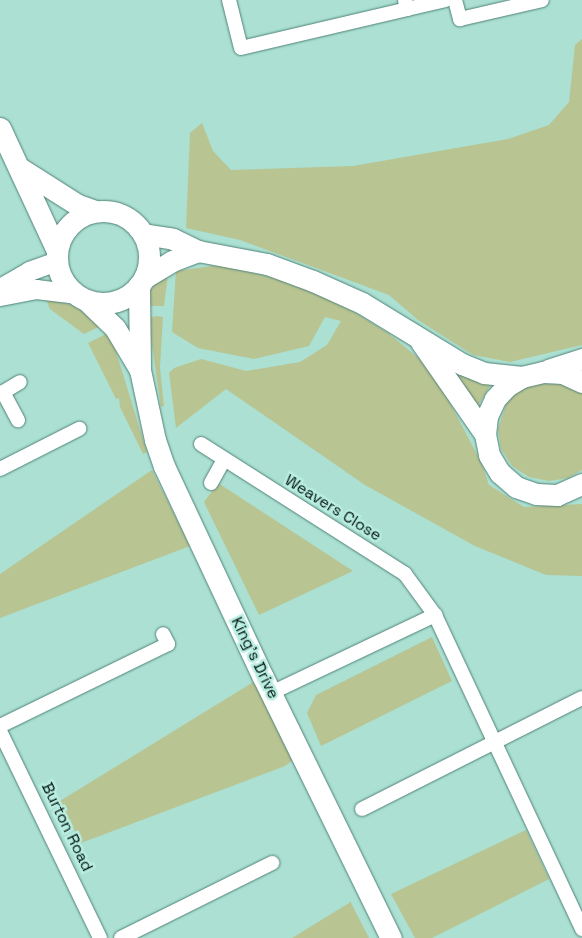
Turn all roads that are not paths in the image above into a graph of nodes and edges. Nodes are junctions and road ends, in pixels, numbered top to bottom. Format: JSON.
{"nodes":[{"id":1,"x":229,"y":0,"type":"edge"},
{"id":2,"x":445,"y":0,"type":"edge"},
{"id":3,"x":455,"y":0,"type":"edge"},
{"id":4,"x":542,"y":0,"type":"edge"},
{"id":5,"x":406,"y":4,"type":"edge"},
{"id":6,"x":0,"y":128,"type":"edge"},
{"id":7,"x":20,"y":169,"type":"junction"},
{"id":8,"x":95,"y":211,"type":"junction"},
{"id":9,"x":143,"y":234,"type":"junction"},
{"id":10,"x":198,"y":251,"type":"junction"},
{"id":11,"x":57,"y":256,"type":"junction"},
{"id":12,"x":142,"y":282,"type":"junction"},
{"id":13,"x":0,"y":288,"type":"edge"},
{"id":14,"x":0,"y":296,"type":"edge"},
{"id":15,"x":80,"y":297,"type":"junction"},
{"id":16,"x":418,"y":336,"type":"junction"},
{"id":17,"x":582,"y":359,"type":"edge"},
{"id":18,"x":140,"y":370,"type":"junction"},
{"id":19,"x":533,"y":374,"type":"junction"},
{"id":20,"x":20,"y":382,"type":"dead end"},
{"id":21,"x":582,"y":382,"type":"edge"},
{"id":22,"x":2,"y":393,"type":"edge"},
{"id":23,"x":18,"y":420,"type":"dead end"},
{"id":24,"x":78,"y":429,"type":"dead end"},
{"id":25,"x":485,"y":434,"type":"junction"},
{"id":26,"x":201,"y":444,"type":"dead end"},
{"id":27,"x":224,"y":460,"type":"junction"},
{"id":28,"x":0,"y":469,"type":"edge"},
{"id":29,"x":211,"y":482,"type":"dead end"},
{"id":30,"x":582,"y":484,"type":"edge"},
{"id":31,"x":435,"y":615,"type":"junction"},
{"id":32,"x":163,"y":634,"type":"dead end"},
{"id":33,"x":271,"y":693,"type":"junction"},
{"id":34,"x":582,"y":698,"type":"edge"},
{"id":35,"x":0,"y":726,"type":"edge"},
{"id":36,"x":0,"y":731,"type":"edge"},
{"id":37,"x":494,"y":742,"type":"junction"},
{"id":38,"x":362,"y":809,"type":"dead end"},
{"id":39,"x":272,"y":863,"type":"dead end"},
{"id":40,"x":582,"y":929,"type":"edge"},
{"id":41,"x":100,"y":938,"type":"edge"},
{"id":42,"x":121,"y":938,"type":"edge"},
{"id":43,"x":392,"y":938,"type":"edge"}],
"edges":[{"from":1,"to":5,"type":"street"},
{"from":2,"to":5,"type":"street"},
{"from":3,"to":4,"type":"street"},
{"from":6,"to":7,"type":"main road"},
{"from":7,"to":8,"type":"main road"},
{"from":7,"to":11,"type":"main road"},
{"from":8,"to":9,"type":"main road"},
{"from":8,"to":11,"type":"main road"},
{"from":9,"to":10,"type":"main road"},
{"from":9,"to":12,"type":"main road"},
{"from":10,"to":12,"type":"main road"},
{"from":10,"to":16,"type":"main road"},
{"from":11,"to":13,"type":"street"},
{"from":11,"to":15,"type":"main road"},
{"from":12,"to":15,"type":"main road"},
{"from":12,"to":18,"type":"main road","name":"King's Drive"},
{"from":14,"to":15,"type":"street"},
{"from":15,"to":18,"type":"main road","name":"King's Drive"},
{"from":16,"to":19,"type":"main road"},
{"from":16,"to":25,"type":"main road"},
{"from":17,"to":19,"type":"main road"},
{"from":18,"to":33,"type":"main road","name":"King's Drive"},
{"from":19,"to":21,"type":"main road"},
{"from":19,"to":25,"type":"main road"},
{"from":20,"to":22,"type":"street"},
{"from":22,"to":23,"type":"street"},
{"from":24,"to":28,"type":"street"},
{"from":25,"to":30,"type":"main road"},
{"from":26,"to":27,"type":"street","name":"Weavers Close"},
{"from":27,"to":29,"type":"street"},
{"from":27,"to":31,"type":"street","name":"Weavers Close"},
{"from":31,"to":33,"type":"street"},
{"from":31,"to":37,"type":"street","name":"Weavers Close"},
{"from":32,"to":35,"type":"street"},
{"from":33,"to":43,"type":"main road","name":"King's Drive"},
{"from":34,"to":37,"type":"street"},
{"from":36,"to":41,"type":"street","name":"Burton Road"},
{"from":37,"to":38,"type":"street"},
{"from":37,"to":40,"type":"street","name":"Weavers Close"},
{"from":39,"to":42,"type":"street"}]}
